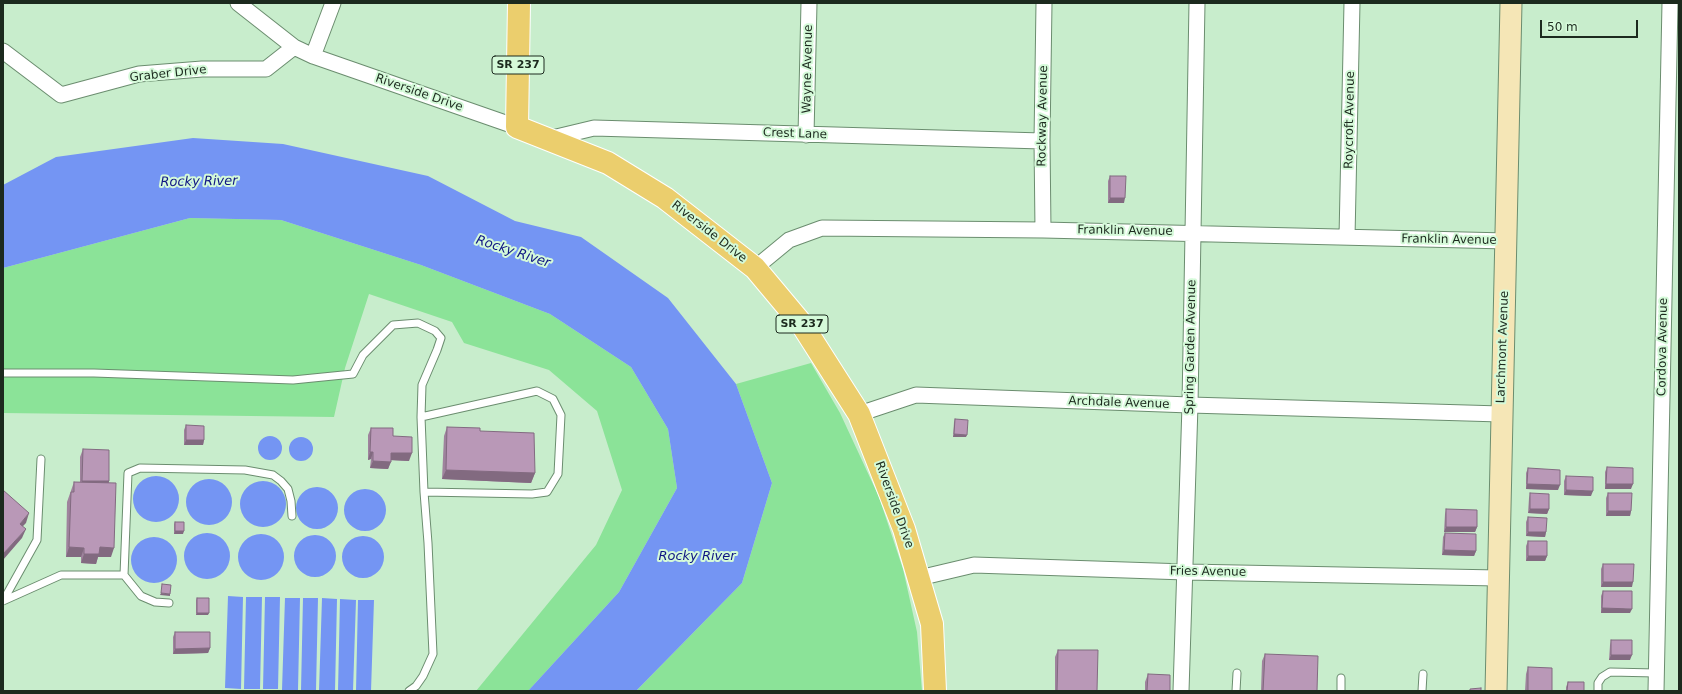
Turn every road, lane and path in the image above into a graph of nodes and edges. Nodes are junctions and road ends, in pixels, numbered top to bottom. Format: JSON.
{"nodes":[{"id":1,"x":238,"y":3,"type":"edge"},
{"id":2,"x":333,"y":3,"type":"edge"},
{"id":3,"x":519,"y":3,"type":"edge"},
{"id":4,"x":809,"y":3,"type":"edge"},
{"id":5,"x":1044,"y":3,"type":"edge"},
{"id":6,"x":1197,"y":3,"type":"edge"},
{"id":7,"x":1352,"y":3,"type":"edge"},
{"id":8,"x":1511,"y":3,"type":"edge"},
{"id":9,"x":1670,"y":3,"type":"edge"},
{"id":10,"x":294,"y":47,"type":"junction"},
{"id":11,"x":3,"y":51,"type":"edge"},
{"id":12,"x":313,"y":56,"type":"junction"},
{"id":13,"x":517,"y":127,"type":"junction"},
{"id":14,"x":806,"y":135,"type":"junction"},
{"id":15,"x":548,"y":138,"type":"junction"},
{"id":16,"x":1042,"y":141,"type":"junction"},
{"id":17,"x":1043,"y":230,"type":"junction"},
{"id":18,"x":1193,"y":233,"type":"junction"},
{"id":19,"x":1347,"y":238,"type":"junction"},
{"id":20,"x":1507,"y":241,"type":"junction"},
{"id":21,"x":755,"y":268,"type":"junction"},
{"id":22,"x":3,"y":373,"type":"edge"},
{"id":23,"x":1190,"y":405,"type":"junction"},
{"id":24,"x":859,"y":414,"type":"junction"},
{"id":25,"x":1501,"y":414,"type":"junction"},
{"id":26,"x":420,"y":417,"type":"junction"},
{"id":27,"x":41,"y":459,"type":"dead end"},
{"id":28,"x":424,"y":492,"type":"junction"},
{"id":29,"x":292,"y":516,"type":"dead end"},
{"id":30,"x":1186,"y":572,"type":"junction"},
{"id":31,"x":124,"y":575,"type":"junction"},
{"id":32,"x":919,"y":578,"type":"junction"},
{"id":33,"x":1498,"y":578,"type":"junction"},
{"id":34,"x":3,"y":601,"type":"edge"},
{"id":35,"x":169,"y":602,"type":"dead end"},
{"id":36,"x":1237,"y":673,"type":"dead end"},
{"id":37,"x":1656,"y":673,"type":"junction"},
{"id":38,"x":1423,"y":674,"type":"dead end"},
{"id":39,"x":1341,"y":678,"type":"dead end"},
{"id":40,"x":409,"y":691,"type":"edge"},
{"id":41,"x":935,"y":691,"type":"edge"},
{"id":42,"x":1181,"y":691,"type":"edge"},
{"id":43,"x":1236,"y":691,"type":"edge"},
{"id":44,"x":1341,"y":691,"type":"edge"},
{"id":45,"x":1422,"y":691,"type":"edge"},
{"id":46,"x":1496,"y":691,"type":"edge"},
{"id":47,"x":1598,"y":691,"type":"edge"},
{"id":48,"x":1656,"y":691,"type":"edge"}],
"edges":[{"from":1,"to":10,"type":"street","name":"Riverside Drive"},
{"from":2,"to":12,"type":"street"},
{"from":3,"to":13,"type":"main road","number":"SR 237"},
{"from":4,"to":14,"type":"street","name":"Wayne Avenue"},
{"from":5,"to":16,"type":"street","name":"Rockway Avenue"},
{"from":6,"to":18,"type":"street","name":"Spring Garden Avenue"},
{"from":7,"to":19,"type":"street","name":"Roycroft Avenue"},
{"from":8,"to":20,"type":"street","name":"Larchmont Avenue"},
{"from":9,"to":37,"type":"street","name":"Cordova Avenue"},
{"from":10,"to":11,"type":"street","name":"Graber Drive"},
{"from":10,"to":12,"type":"street","name":"Riverside Drive"},
{"from":12,"to":13,"type":"street","name":"Riverside Drive"},
{"from":13,"to":15,"type":"main road","name":"Riverside Drive","number":"SR 237"},
{"from":14,"to":15,"type":"street","name":"Crest Lane"},
{"from":14,"to":16,"type":"street","name":"Crest Lane"},
{"from":15,"to":21,"type":"main road","name":"Riverside Drive","number":"SR 237"},
{"from":16,"to":17,"type":"street","name":"Rockway Avenue"},
{"from":17,"to":18,"type":"street","name":"Franklin Avenue"},
{"from":17,"to":21,"type":"street","name":"Franklin Avenue"},
{"from":18,"to":19,"type":"street","name":"Franklin Avenue"},
{"from":18,"to":23,"type":"street","name":"Spring Garden Avenue"},
{"from":19,"to":20,"type":"street","name":"Franklin Avenue"},
{"from":20,"to":25,"type":"street","name":"Larchmont Avenue"},
{"from":21,"to":24,"type":"main road","name":"Riverside Drive","number":"SR 237"},
{"from":22,"to":26,"type":"lane"},
{"from":23,"to":24,"type":"street","name":"Archdale Avenue"},
{"from":23,"to":25,"type":"street","name":"Archdale Avenue"},
{"from":23,"to":30,"type":"street","name":"Spring Garden Avenue"},
{"from":24,"to":32,"type":"main road","name":"Riverside Drive","number":"SR 237"},
{"from":25,"to":33,"type":"street","name":"Larchmont Avenue"},
{"from":26,"to":28,"type":"lane"},
{"from":26,"to":28,"type":"lane"},
{"from":27,"to":34,"type":"lane"},
{"from":28,"to":40,"type":"lane"},
{"from":29,"to":31,"type":"lane"},
{"from":30,"to":32,"type":"street","name":"Fries Avenue"},
{"from":30,"to":33,"type":"street","name":"Fries Avenue"},
{"from":30,"to":42,"type":"street","name":"Spring Garden Avenue"},
{"from":31,"to":34,"type":"lane"},
{"from":31,"to":35,"type":"lane"},
{"from":32,"to":41,"type":"main road","name":"Riverside Drive","number":"SR 237"},
{"from":33,"to":46,"type":"street","name":"Larchmont Avenue"},
{"from":36,"to":43,"type":"lane"},
{"from":37,"to":47,"type":"lane"},
{"from":37,"to":48,"type":"street","name":"Cordova Avenue"},
{"from":38,"to":45,"type":"lane"},
{"from":39,"to":44,"type":"lane"}]}
